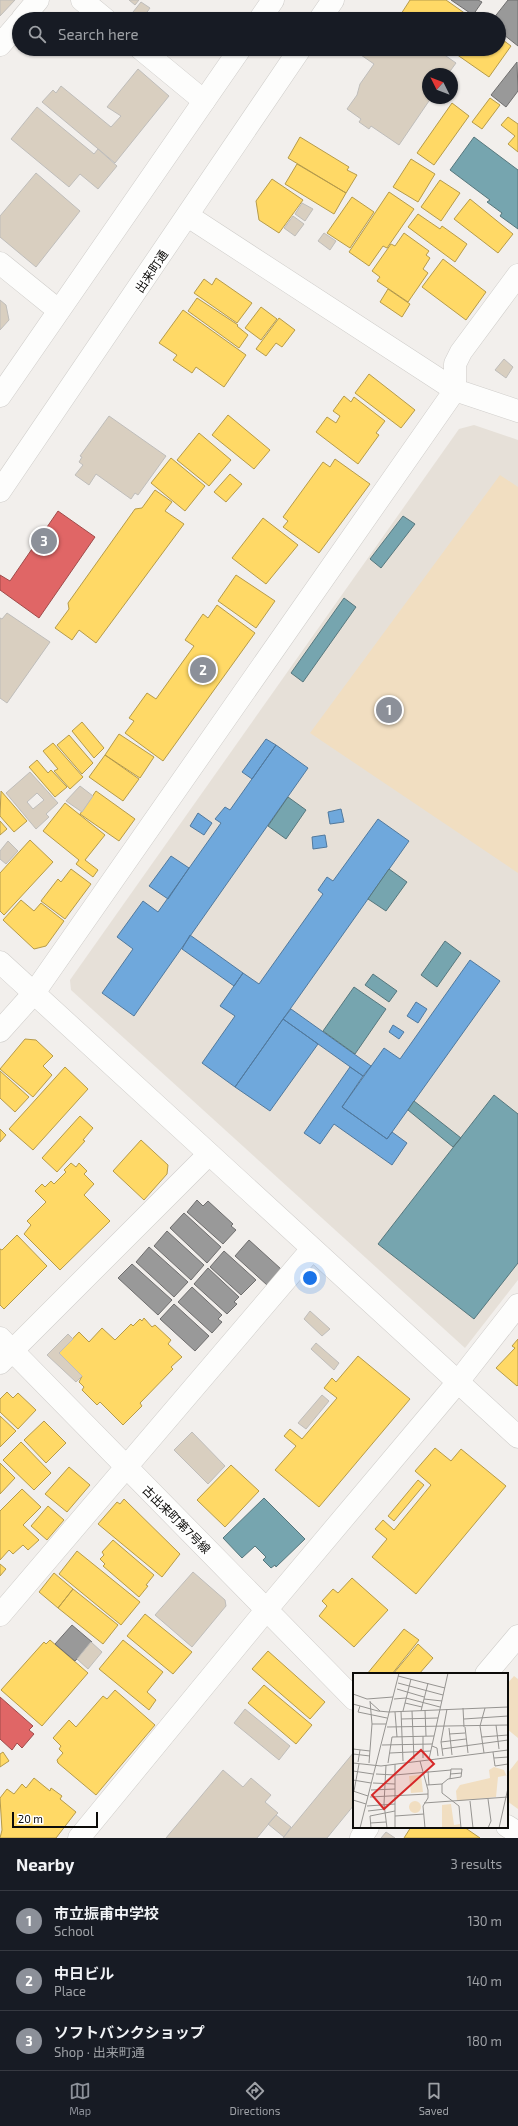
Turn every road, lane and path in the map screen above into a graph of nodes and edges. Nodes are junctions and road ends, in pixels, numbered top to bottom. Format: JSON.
{"nodes":[{"id":1,"x":38,"y":0,"type":"edge"},
{"id":2,"x":82,"y":0,"type":"edge"},
{"id":3,"x":274,"y":0,"type":"edge"},
{"id":4,"x":333,"y":0,"type":"edge"},
{"id":5,"x":28,"y":12,"type":"edge"},
{"id":6,"x":97,"y":12,"type":"edge"},
{"id":7,"x":265,"y":12,"type":"edge"},
{"id":8,"x":325,"y":12,"type":"edge"},
{"id":9,"x":12,"y":31,"type":"edge"},
{"id":10,"x":0,"y":45,"type":"edge"},
{"id":11,"x":149,"y":56,"type":"edge"},
{"id":12,"x":235,"y":56,"type":"edge"},
{"id":13,"x":295,"y":56,"type":"edge"},
{"id":14,"x":204,"y":101,"type":"junction"},
{"id":15,"x":188,"y":216,"type":"junction"},
{"id":16,"x":0,"y":263,"type":"edge"},
{"id":17,"x":518,"y":275,"type":"edge"},
{"id":18,"x":58,"y":310,"type":"junction"},
{"id":19,"x":455,"y":390,"type":"junction"},
{"id":20,"x":0,"y":396,"type":"edge"},
{"id":21,"x":518,"y":411,"type":"edge"},
{"id":22,"x":0,"y":491,"type":"edge"},
{"id":23,"x":0,"y":962,"type":"edge"},
{"id":24,"x":34,"y":993,"type":"junction"},
{"id":25,"x":0,"y":1031,"type":"edge"},
{"id":26,"x":209,"y":1154,"type":"junction"},
{"id":27,"x":312,"y":1249,"type":"junction"},
{"id":28,"x":518,"y":1305,"type":"edge"},
{"id":29,"x":4,"y":1351,"type":"edge"},
{"id":30,"x":457,"y":1383,"type":"junction"},
{"id":31,"x":518,"y":1437,"type":"edge"},
{"id":32,"x":126,"y":1468,"type":"junction"},
{"id":33,"x":267,"y":1609,"type":"junction"},
{"id":34,"x":0,"y":1615,"type":"edge"},
{"id":35,"x":518,"y":1636,"type":"edge"},
{"id":36,"x":487,"y":1673,"type":"edge"},
{"id":37,"x":353,"y":1698,"type":"edge"},
{"id":38,"x":508,"y":1827,"type":"edge"},
{"id":39,"x":367,"y":1828,"type":"edge"},
{"id":40,"x":518,"y":1833,"type":"edge"},
{"id":41,"x":79,"y":1838,"type":"edge"},
{"id":42,"x":361,"y":1838,"type":"edge"}],
"edges":[{"from":1,"to":5,"type":"street"},
{"from":2,"to":6,"type":"street"},
{"from":3,"to":7,"type":"street"},
{"from":4,"to":8,"type":"street"},
{"from":9,"to":10,"type":"street"},
{"from":11,"to":14,"type":"street"},
{"from":12,"to":14,"type":"street"},
{"from":13,"to":15,"type":"street","name":"出来町通"},
{"from":14,"to":18,"type":"street"},
{"from":15,"to":19,"type":"street"},
{"from":15,"to":22,"type":"street","name":"出来町通"},
{"from":16,"to":18,"type":"street"},
{"from":17,"to":19,"type":"street"},
{"from":18,"to":20,"type":"street"},
{"from":19,"to":21,"type":"street"},
{"from":19,"to":24,"type":"street"},
{"from":23,"to":24,"type":"street"},
{"from":24,"to":25,"type":"street"},
{"from":24,"to":26,"type":"street"},
{"from":26,"to":27,"type":"street"},
{"from":26,"to":29,"type":"street"},
{"from":27,"to":30,"type":"street"},
{"from":27,"to":32,"type":"street"},
{"from":28,"to":30,"type":"street"},
{"from":29,"to":32,"type":"street","name":"古出来町第7号線"},
{"from":30,"to":31,"type":"street"},
{"from":30,"to":33,"type":"street"},
{"from":32,"to":33,"type":"street","name":"古出来町第7号線"},
{"from":32,"to":34,"type":"street"},
{"from":33,"to":37,"type":"street","name":"古出来町第7号線"},
{"from":33,"to":41,"type":"street"},
{"from":35,"to":36,"type":"street"},
{"from":38,"to":40,"type":"street"},
{"from":39,"to":42,"type":"street"}]}
